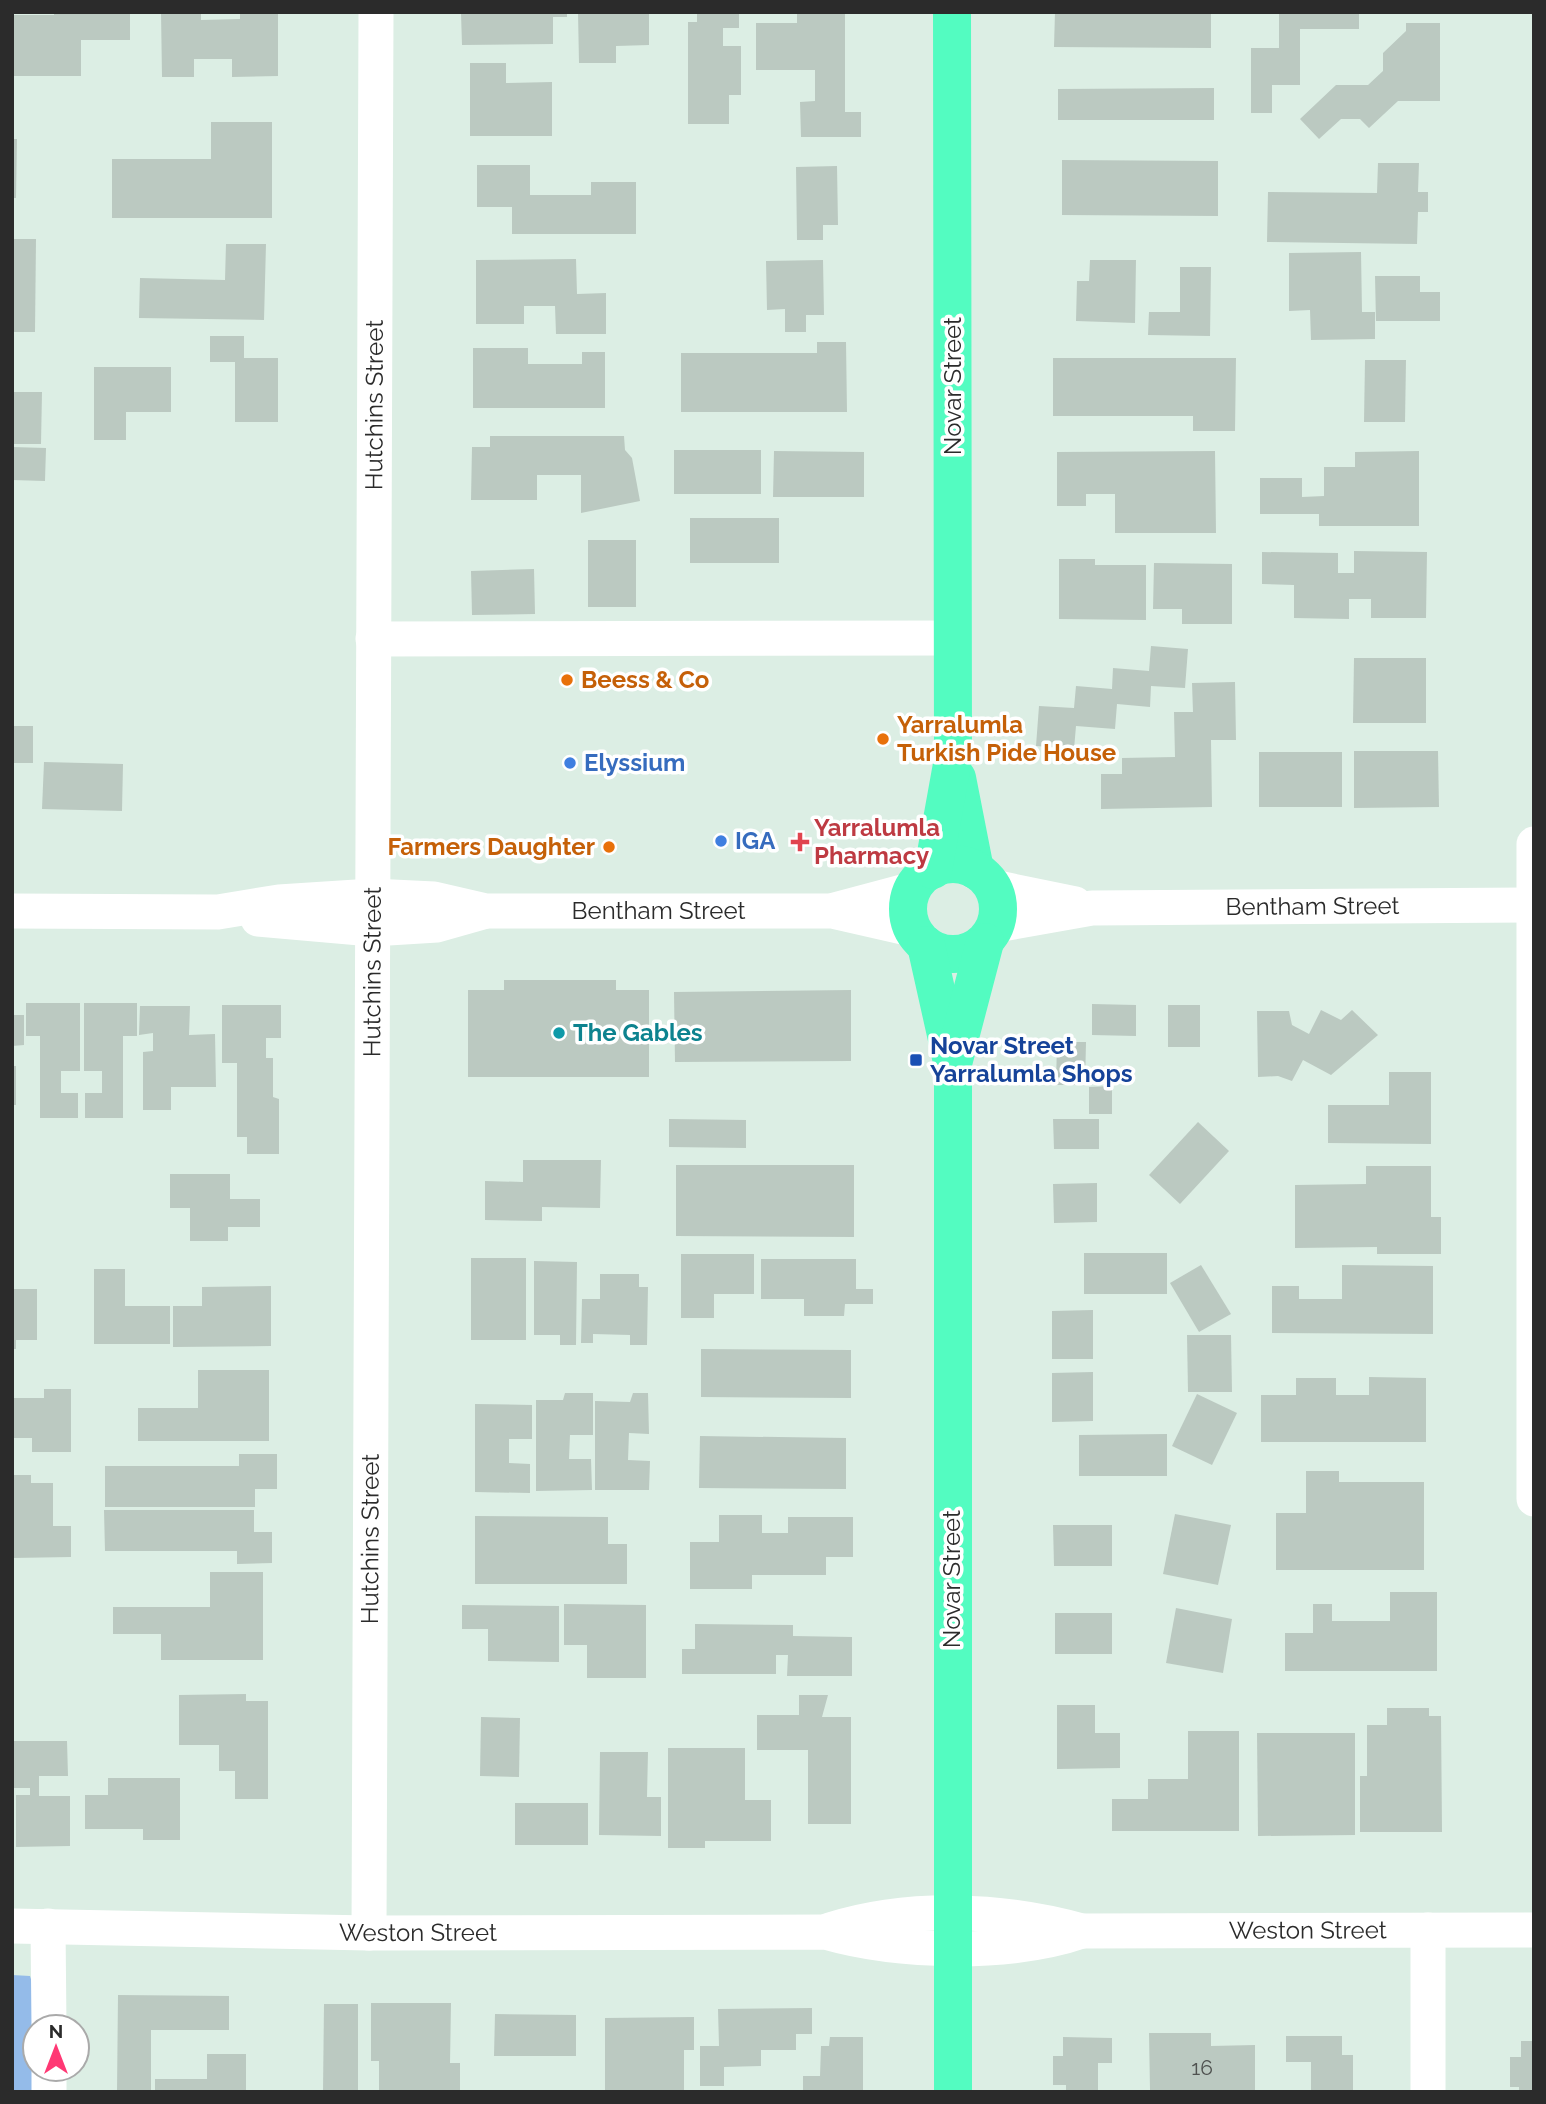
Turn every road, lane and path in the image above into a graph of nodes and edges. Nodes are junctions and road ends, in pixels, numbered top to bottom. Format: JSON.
{"nodes":[{"id":1,"x":376,"y":12,"type":"edge"},
{"id":2,"x":952,"y":12,"type":"edge"},
{"id":3,"x":953,"y":638,"type":"junction"},
{"id":4,"x":373,"y":639,"type":"junction"},
{"id":5,"x":953,"y":759,"type":"junction"},
{"id":6,"x":1534,"y":844,"type":"edge"},
{"id":7,"x":984,"y":878,"type":"junction"},
{"id":8,"x":921,"y":880,"type":"junction"},
{"id":9,"x":1534,"y":905,"type":"edge"},
{"id":10,"x":1092,"y":908,"type":"junction"},
{"id":11,"x":12,"y":911,"type":"edge"},
{"id":12,"x":832,"y":911,"type":"junction"},
{"id":13,"x":372,"y":913,"type":"junction"},
{"id":14,"x":991,"y":934,"type":"junction"},
{"id":15,"x":918,"y":937,"type":"junction"},
{"id":16,"x":953,"y":1066,"type":"junction"},
{"id":17,"x":1534,"y":1405,"type":"edge"},
{"id":18,"x":1534,"y":1499,"type":"edge"},
{"id":19,"x":12,"y":1926,"type":"edge"},
{"id":20,"x":48,"y":1926,"type":"junction"},
{"id":21,"x":952,"y":1930,"type":"junction"},
{"id":22,"x":1428,"y":1930,"type":"junction"},
{"id":23,"x":1534,"y":1930,"type":"edge"},
{"id":24,"x":369,"y":1933,"type":"junction"},
{"id":25,"x":49,"y":2013,"type":"edge"},
{"id":26,"x":953,"y":2092,"type":"edge"},
{"id":27,"x":1428,"y":2092,"type":"edge"}],
"edges":[{"from":1,"to":4,"type":"street","name":"Hutchins Street"},
{"from":2,"to":3,"type":"main road","name":"Novar Street"},
{"from":3,"to":4,"type":"street"},
{"from":3,"to":5,"type":"main road","name":"Novar Street"},
{"from":4,"to":13,"type":"street","name":"Hutchins Street"},
{"from":5,"to":7,"type":"main road","name":"Novar Street"},
{"from":5,"to":8,"type":"main road","name":"Novar Street"},
{"from":6,"to":9,"type":"street"},
{"from":7,"to":8,"type":"main road"},
{"from":7,"to":10,"type":"street","name":"Bentham Street"},
{"from":7,"to":14,"type":"main road"},
{"from":8,"to":12,"type":"street","name":"Bentham Street"},
{"from":8,"to":15,"type":"main road"},
{"from":9,"to":10,"type":"street","name":"Bentham Street"},
{"from":9,"to":17,"type":"street"},
{"from":10,"to":14,"type":"street","name":"Bentham Street"},
{"from":11,"to":13,"type":"street","name":"Bentham Street"},
{"from":12,"to":13,"type":"street","name":"Bentham Street"},
{"from":12,"to":15,"type":"street","name":"Bentham Street"},
{"from":13,"to":24,"type":"street","name":"Hutchins Street"},
{"from":14,"to":15,"type":"main road"},
{"from":14,"to":16,"type":"main road","name":"Novar Street"},
{"from":15,"to":16,"type":"main road","name":"Novar Street"},
{"from":16,"to":21,"type":"main road","name":"Novar Street"},
{"from":17,"to":18,"type":"street"},
{"from":19,"to":20,"type":"street","name":"Weston Street"},
{"from":20,"to":24,"type":"street","name":"Weston Street"},
{"from":20,"to":25,"type":"street"},
{"from":21,"to":22,"type":"street","name":"Weston Street"},
{"from":21,"to":24,"type":"street","name":"Weston Street"},
{"from":21,"to":26,"type":"main road","name":"Novar Street"},
{"from":22,"to":23,"type":"street","name":"Weston Street"},
{"from":22,"to":27,"type":"street"}]}
